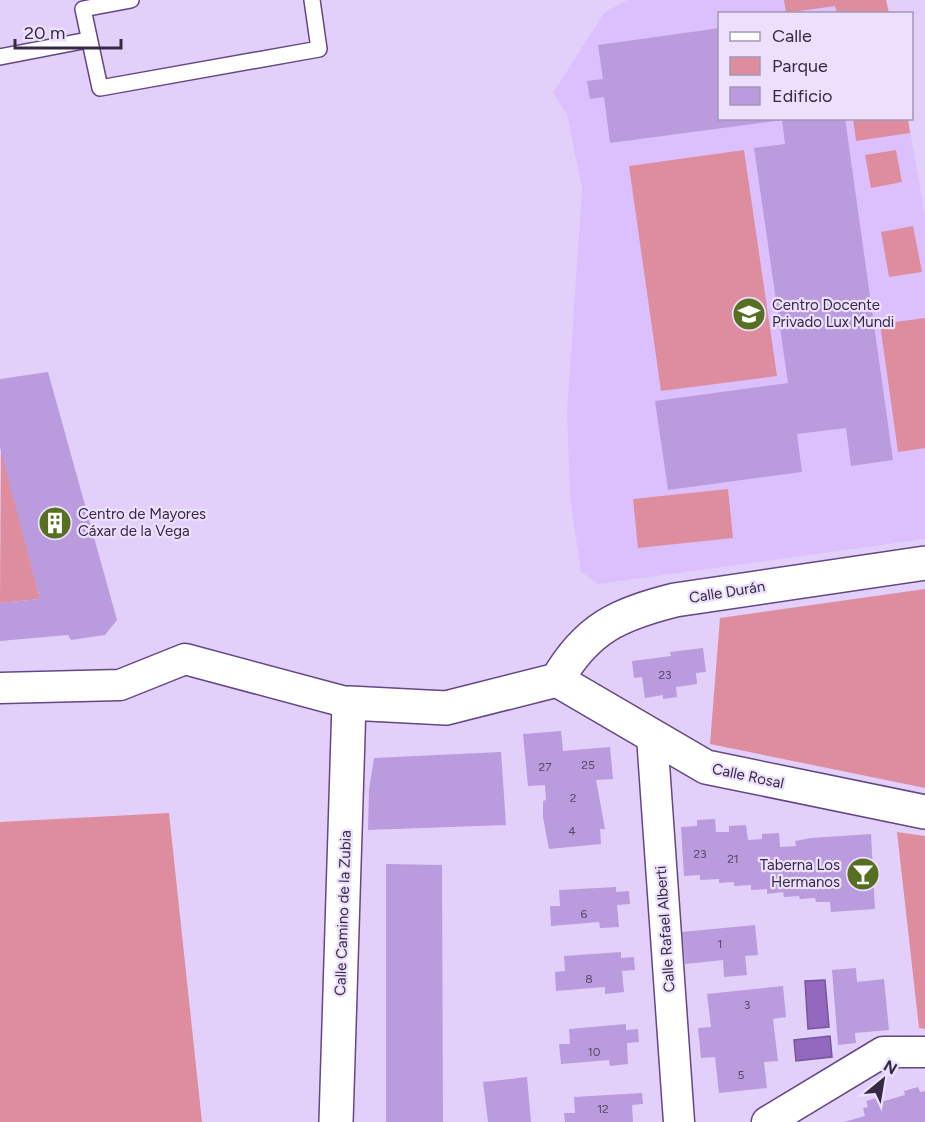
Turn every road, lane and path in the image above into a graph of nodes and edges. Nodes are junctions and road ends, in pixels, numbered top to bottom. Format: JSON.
{"nodes":[{"id":1,"x":131,"y":0,"type":"edge"},
{"id":2,"x":312,"y":0,"type":"edge"},
{"id":3,"x":88,"y":40,"type":"junction"},
{"id":4,"x":0,"y":57,"type":"edge"},
{"id":5,"x":925,"y":563,"type":"edge"},
{"id":6,"x":557,"y":680,"type":"junction"},
{"id":7,"x":0,"y":688,"type":"edge"},
{"id":8,"x":349,"y":703,"type":"junction"},
{"id":9,"x":652,"y":736,"type":"junction"},
{"id":10,"x":925,"y":812,"type":"edge"},
{"id":11,"x":925,"y":1052,"type":"edge"},
{"id":12,"x":336,"y":1122,"type":"edge"},
{"id":13,"x":680,"y":1122,"type":"edge"},
{"id":14,"x":767,"y":1122,"type":"edge"}],
"edges":[{"from":1,"to":3,"type":"lane"},
{"from":2,"to":3,"type":"lane"},
{"from":3,"to":4,"type":"lane"},
{"from":5,"to":6,"type":"street","name":"Calle Durán"},
{"from":6,"to":8,"type":"street"},
{"from":6,"to":9,"type":"street","name":"Calle Rosal"},
{"from":7,"to":8,"type":"street"},
{"from":8,"to":12,"type":"street","name":"Calle Camino de la Zubia"},
{"from":9,"to":10,"type":"street","name":"Calle Rosal"},
{"from":9,"to":13,"type":"street","name":"Calle Rafael Alberti"},
{"from":11,"to":14,"type":"street"}]}
